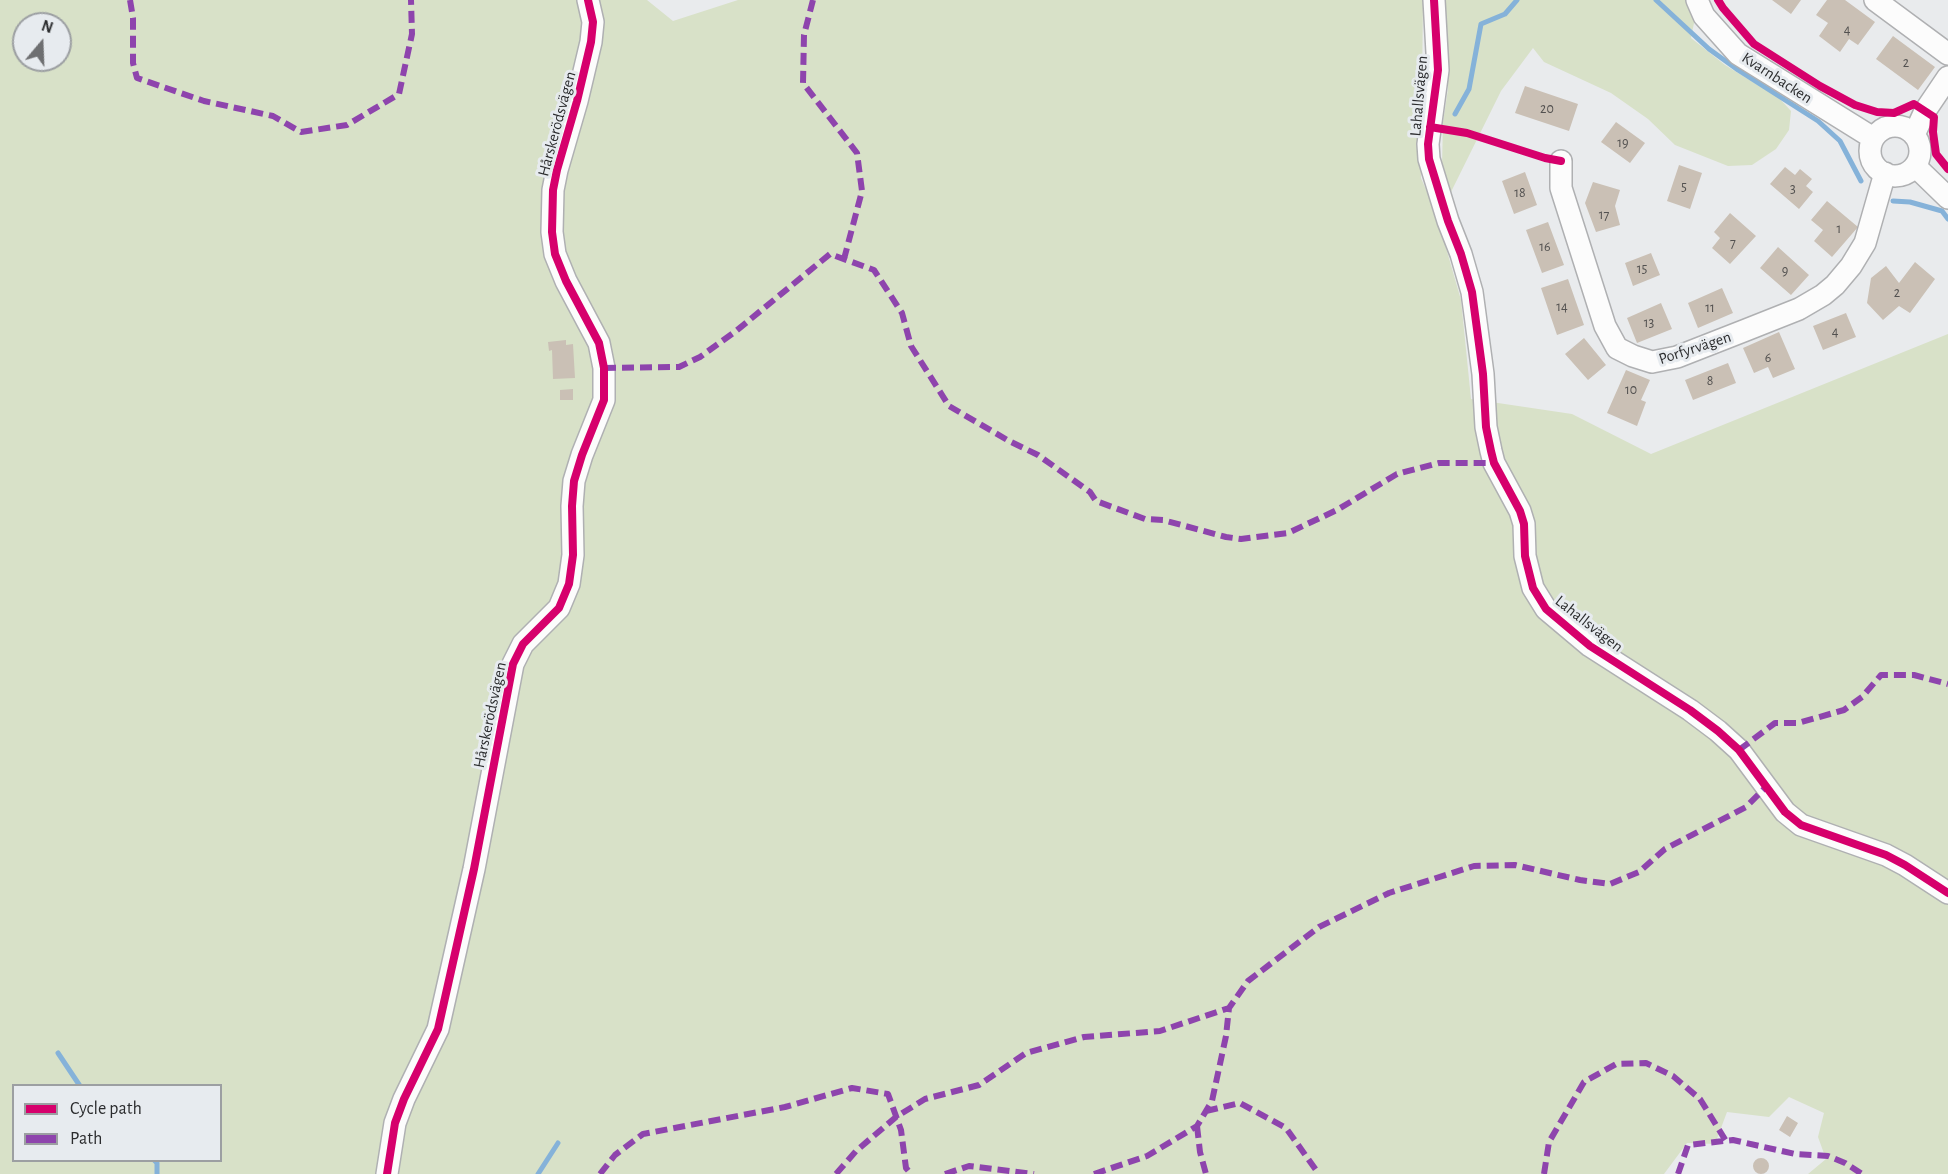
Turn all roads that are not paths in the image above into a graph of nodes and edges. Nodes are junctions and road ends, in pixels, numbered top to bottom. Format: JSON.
{"nodes":[{"id":1,"x":588,"y":0,"type":"edge"},
{"id":2,"x":1434,"y":0,"type":"edge"},
{"id":3,"x":1696,"y":0,"type":"edge"},
{"id":4,"x":1875,"y":0,"type":"edge"},
{"id":5,"x":1948,"y":54,"type":"edge"},
{"id":6,"x":1948,"y":77,"type":"edge"},
{"id":7,"x":1914,"y":135,"type":"junction"},
{"id":8,"x":1873,"y":138,"type":"junction"},
{"id":9,"x":1561,"y":161,"type":"dead end"},
{"id":10,"x":1915,"y":166,"type":"junction"},
{"id":11,"x":1885,"y":173,"type":"junction"},
{"id":12,"x":1948,"y":198,"type":"edge"},
{"id":13,"x":1948,"y":893,"type":"edge"},
{"id":14,"x":387,"y":1174,"type":"edge"}],
"edges":[{"from":1,"to":14,"type":"street","name":"Hårskerödsvägen"},
{"from":2,"to":13,"type":"street","name":"Lahallsvägen"},
{"from":3,"to":8,"type":"street","name":"Kvarnbacken"},
{"from":4,"to":5,"type":"street"},
{"from":6,"to":7,"type":"street"},
{"from":7,"to":8,"type":"street"},
{"from":7,"to":10,"type":"street"},
{"from":8,"to":11,"type":"street"},
{"from":9,"to":11,"type":"street","name":"Porfyrvägen"},
{"from":10,"to":11,"type":"street"},
{"from":10,"to":12,"type":"street"}]}
